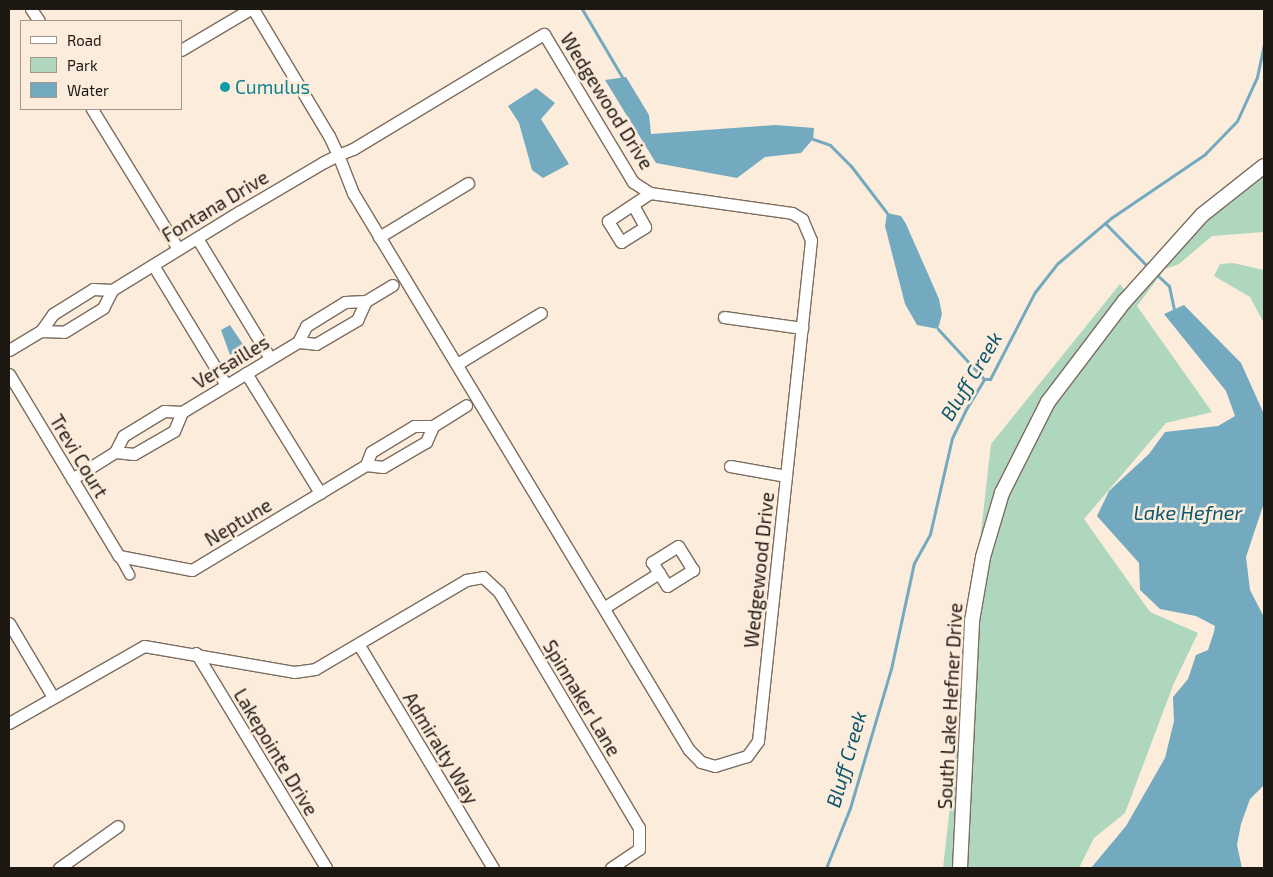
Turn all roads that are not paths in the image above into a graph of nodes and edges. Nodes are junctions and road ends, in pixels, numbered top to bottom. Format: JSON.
{"nodes":[{"id":1,"x":31,"y":9,"type":"edge"},
{"id":2,"x":252,"y":9,"type":"edge"},
{"id":3,"x":38,"y":20,"type":"edge"},
{"id":4,"x":182,"y":49,"type":"edge"},
{"id":5,"x":93,"y":110,"type":"edge"},
{"id":6,"x":338,"y":155,"type":"junction"},
{"id":7,"x":1264,"y":166,"type":"edge"},
{"id":8,"x":468,"y":183,"type":"dead end"},
{"id":9,"x":650,"y":192,"type":"junction"},
{"id":10,"x":633,"y":205,"type":"dead end"},
{"id":11,"x":380,"y":237,"type":"junction"},
{"id":12,"x":196,"y":238,"type":"junction"},
{"id":13,"x":178,"y":249,"type":"junction"},
{"id":14,"x":153,"y":265,"type":"junction"},
{"id":15,"x":393,"y":286,"type":"dead end"},
{"id":16,"x":112,"y":290,"type":"junction"},
{"id":17,"x":366,"y":301,"type":"junction"},
{"id":18,"x":541,"y":313,"type":"dead end"},
{"id":19,"x":724,"y":317,"type":"dead end"},
{"id":20,"x":802,"y":328,"type":"junction"},
{"id":21,"x":42,"y":330,"type":"junction"},
{"id":22,"x":298,"y":342,"type":"junction"},
{"id":23,"x":9,"y":350,"type":"edge"},
{"id":24,"x":270,"y":358,"type":"junction"},
{"id":25,"x":457,"y":364,"type":"junction"},
{"id":26,"x":246,"y":373,"type":"junction"},
{"id":27,"x":9,"y":374,"type":"edge"},
{"id":28,"x":226,"y":385,"type":"junction"},
{"id":29,"x":466,"y":405,"type":"dead end"},
{"id":30,"x":182,"y":412,"type":"junction"},
{"id":31,"x":433,"y":426,"type":"junction"},
{"id":32,"x":115,"y":452,"type":"junction"},
{"id":33,"x":366,"y":465,"type":"junction"},
{"id":34,"x":730,"y":466,"type":"dead end"},
{"id":35,"x":786,"y":476,"type":"junction"},
{"id":36,"x":72,"y":479,"type":"junction"},
{"id":37,"x":320,"y":493,"type":"junction"},
{"id":38,"x":119,"y":556,"type":"junction"},
{"id":39,"x":659,"y":573,"type":"dead end"},
{"id":40,"x":129,"y":574,"type":"dead end"},
{"id":41,"x":605,"y":607,"type":"junction"},
{"id":42,"x":9,"y":623,"type":"edge"},
{"id":43,"x":359,"y":645,"type":"junction"},
{"id":44,"x":196,"y":653,"type":"junction"},
{"id":45,"x":53,"y":697,"type":"junction"},
{"id":46,"x":9,"y":723,"type":"edge"},
{"id":47,"x":118,"y":826,"type":"dead end"},
{"id":48,"x":59,"y":868,"type":"edge"},
{"id":49,"x":326,"y":868,"type":"edge"},
{"id":50,"x":494,"y":868,"type":"edge"},
{"id":51,"x":611,"y":868,"type":"edge"},
{"id":52,"x":960,"y":868,"type":"edge"}],
"edges":[{"from":1,"to":3,"type":"street"},
{"from":2,"to":4,"type":"street"},
{"from":2,"to":6,"type":"street","name":"Wedgewood Drive"},
{"from":5,"to":13,"type":"street"},
{"from":6,"to":9,"type":"street","name":"Wedgewood Drive"},
{"from":6,"to":11,"type":"street","name":"Wedgewood Drive"},
{"from":6,"to":12,"type":"street","name":"Fontana Drive"},
{"from":7,"to":52,"type":"street","name":"South Lake Hefner Drive"},
{"from":8,"to":11,"type":"street"},
{"from":9,"to":10,"type":"street"},
{"from":9,"to":20,"type":"street","name":"Wedgewood Drive"},
{"from":11,"to":25,"type":"street","name":"Wedgewood Drive"},
{"from":12,"to":13,"type":"street","name":"Fontana Drive"},
{"from":12,"to":24,"type":"street"},
{"from":13,"to":14,"type":"street","name":"Fontana Drive"},
{"from":14,"to":16,"type":"street","name":"Fontana Drive"},
{"from":14,"to":28,"type":"street"},
{"from":15,"to":17,"type":"street","name":"Versailles"},
{"from":16,"to":21,"type":"street","name":"Fontana Drive"},
{"from":16,"to":21,"type":"street","name":"Fontana Drive"},
{"from":17,"to":22,"type":"street","name":"Versailles"},
{"from":17,"to":22,"type":"street","name":"Versailles"},
{"from":18,"to":25,"type":"street"},
{"from":19,"to":20,"type":"street"},
{"from":20,"to":35,"type":"street","name":"Wedgewood Drive"},
{"from":21,"to":23,"type":"street","name":"Fontana Drive"},
{"from":22,"to":24,"type":"street","name":"Versailles"},
{"from":24,"to":26,"type":"street","name":"Versailles"},
{"from":25,"to":41,"type":"street","name":"Wedgewood Drive"},
{"from":26,"to":28,"type":"street","name":"Versailles"},
{"from":26,"to":37,"type":"street"},
{"from":27,"to":36,"type":"street","name":"Trevi Court"},
{"from":28,"to":30,"type":"street","name":"Versailles"},
{"from":29,"to":31,"type":"street","name":"Neptune"},
{"from":30,"to":32,"type":"street","name":"Versailles"},
{"from":30,"to":32,"type":"street","name":"Versailles"},
{"from":31,"to":33,"type":"street","name":"Neptune"},
{"from":31,"to":33,"type":"street","name":"Neptune"},
{"from":32,"to":36,"type":"street","name":"Versailles"},
{"from":33,"to":37,"type":"street","name":"Neptune"},
{"from":34,"to":35,"type":"street"},
{"from":35,"to":41,"type":"street","name":"Wedgewood Drive"},
{"from":36,"to":38,"type":"street","name":"Trevi Court"},
{"from":37,"to":38,"type":"street","name":"Neptune"},
{"from":38,"to":40,"type":"street"},
{"from":39,"to":41,"type":"street"},
{"from":42,"to":45,"type":"street"},
{"from":43,"to":44,"type":"street"},
{"from":43,"to":50,"type":"street","name":"Admiralty Way"},
{"from":43,"to":51,"type":"street","name":"Spinnaker Lane"},
{"from":44,"to":45,"type":"street"},
{"from":44,"to":49,"type":"street","name":"Lakepointe Drive"},
{"from":45,"to":46,"type":"street"},
{"from":47,"to":48,"type":"street"}]}
